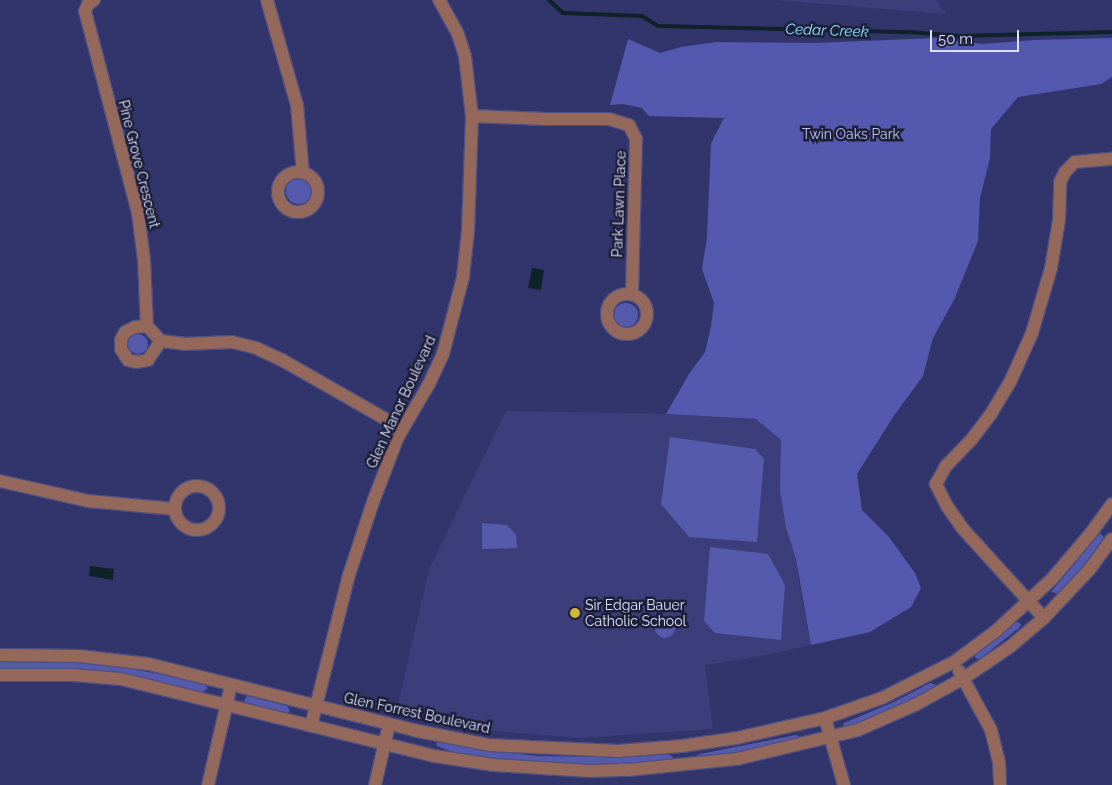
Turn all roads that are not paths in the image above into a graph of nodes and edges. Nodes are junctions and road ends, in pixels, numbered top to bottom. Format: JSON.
{"nodes":[{"id":1,"x":94,"y":0,"type":"edge"},
{"id":2,"x":267,"y":0,"type":"edge"},
{"id":3,"x":439,"y":0,"type":"edge"},
{"id":4,"x":472,"y":116,"type":"junction"},
{"id":5,"x":1112,"y":159,"type":"edge"},
{"id":6,"x":303,"y":173,"type":"dead end"},
{"id":7,"x":632,"y":294,"type":"dead end"},
{"id":8,"x":147,"y":326,"type":"junction"},
{"id":9,"x":161,"y":341,"type":"junction"},
{"id":10,"x":402,"y":429,"type":"junction"},
{"id":11,"x":0,"y":481,"type":"edge"},
{"id":12,"x":1111,"y":509,"type":"edge"},
{"id":13,"x":175,"y":510,"type":"dead end"},
{"id":14,"x":1112,"y":539,"type":"edge"},
{"id":15,"x":1028,"y":602,"type":"junction"},
{"id":16,"x":1044,"y":618,"type":"junction"},
{"id":17,"x":0,"y":655,"type":"edge"},
{"id":18,"x":954,"y":662,"type":"junction"},
{"id":19,"x":0,"y":674,"type":"edge"},
{"id":20,"x":964,"y":678,"type":"junction"},
{"id":21,"x":231,"y":685,"type":"junction"},
{"id":22,"x":227,"y":705,"type":"junction"},
{"id":23,"x":316,"y":706,"type":"junction"},
{"id":24,"x":825,"y":718,"type":"junction"},
{"id":25,"x":389,"y":724,"type":"junction"},
{"id":26,"x":311,"y":726,"type":"junction"},
{"id":27,"x":429,"y":734,"type":"junction"},
{"id":28,"x":831,"y":738,"type":"junction"},
{"id":29,"x":385,"y":745,"type":"junction"},
{"id":30,"x":682,"y":746,"type":"junction"},
{"id":31,"x":425,"y":754,"type":"junction"},
{"id":32,"x":683,"y":765,"type":"junction"},
{"id":33,"x":208,"y":785,"type":"edge"},
{"id":34,"x":375,"y":785,"type":"edge"},
{"id":35,"x":844,"y":785,"type":"edge"},
{"id":36,"x":1000,"y":785,"type":"edge"}],
"edges":[{"from":1,"to":8,"type":"street","name":"Pine Grove Crescent"},
{"from":2,"to":6,"type":"street"},
{"from":3,"to":4,"type":"street","name":"Glen Manor Boulevard"},
{"from":4,"to":7,"type":"street","name":"Park Lawn Place"},
{"from":4,"to":10,"type":"street","name":"Glen Manor Boulevard"},
{"from":5,"to":15,"type":"street"},
{"from":8,"to":9,"type":"street"},
{"from":8,"to":9,"type":"street"},
{"from":9,"to":10,"type":"street"},
{"from":10,"to":23,"type":"street","name":"Glen Manor Boulevard"},
{"from":11,"to":13,"type":"street"},
{"from":12,"to":15,"type":"street","name":"Glen Forrest Boulevard"},
{"from":14,"to":16,"type":"street"},
{"from":15,"to":16,"type":"street"},
{"from":15,"to":18,"type":"street","name":"Glen Forrest Boulevard"},
{"from":16,"to":20,"type":"street"},
{"from":17,"to":21,"type":"street","name":"Glen Forrest Boulevard"},
{"from":18,"to":20,"type":"street"},
{"from":18,"to":24,"type":"street","name":"Glen Forrest Boulevard"},
{"from":19,"to":22,"type":"street"},
{"from":20,"to":28,"type":"street"},
{"from":20,"to":36,"type":"street"},
{"from":21,"to":22,"type":"street"},
{"from":21,"to":23,"type":"street","name":"Glen Forrest Boulevard"},
{"from":22,"to":26,"type":"street"},
{"from":22,"to":33,"type":"street"},
{"from":23,"to":25,"type":"street","name":"Glen Forrest Boulevard"},
{"from":23,"to":26,"type":"street","name":"Glen Manor Boulevard"},
{"from":24,"to":28,"type":"street"},
{"from":24,"to":30,"type":"street","name":"Glen Forrest Boulevard"},
{"from":25,"to":27,"type":"street","name":"Glen Forrest Boulevard"},
{"from":25,"to":29,"type":"street"},
{"from":26,"to":29,"type":"street"},
{"from":27,"to":30,"type":"street","name":"Glen Forrest Boulevard"},
{"from":27,"to":31,"type":"street"},
{"from":28,"to":32,"type":"street"},
{"from":28,"to":35,"type":"street"},
{"from":29,"to":31,"type":"street"},
{"from":29,"to":34,"type":"street"},
{"from":30,"to":32,"type":"street"},
{"from":31,"to":32,"type":"street"}]}
